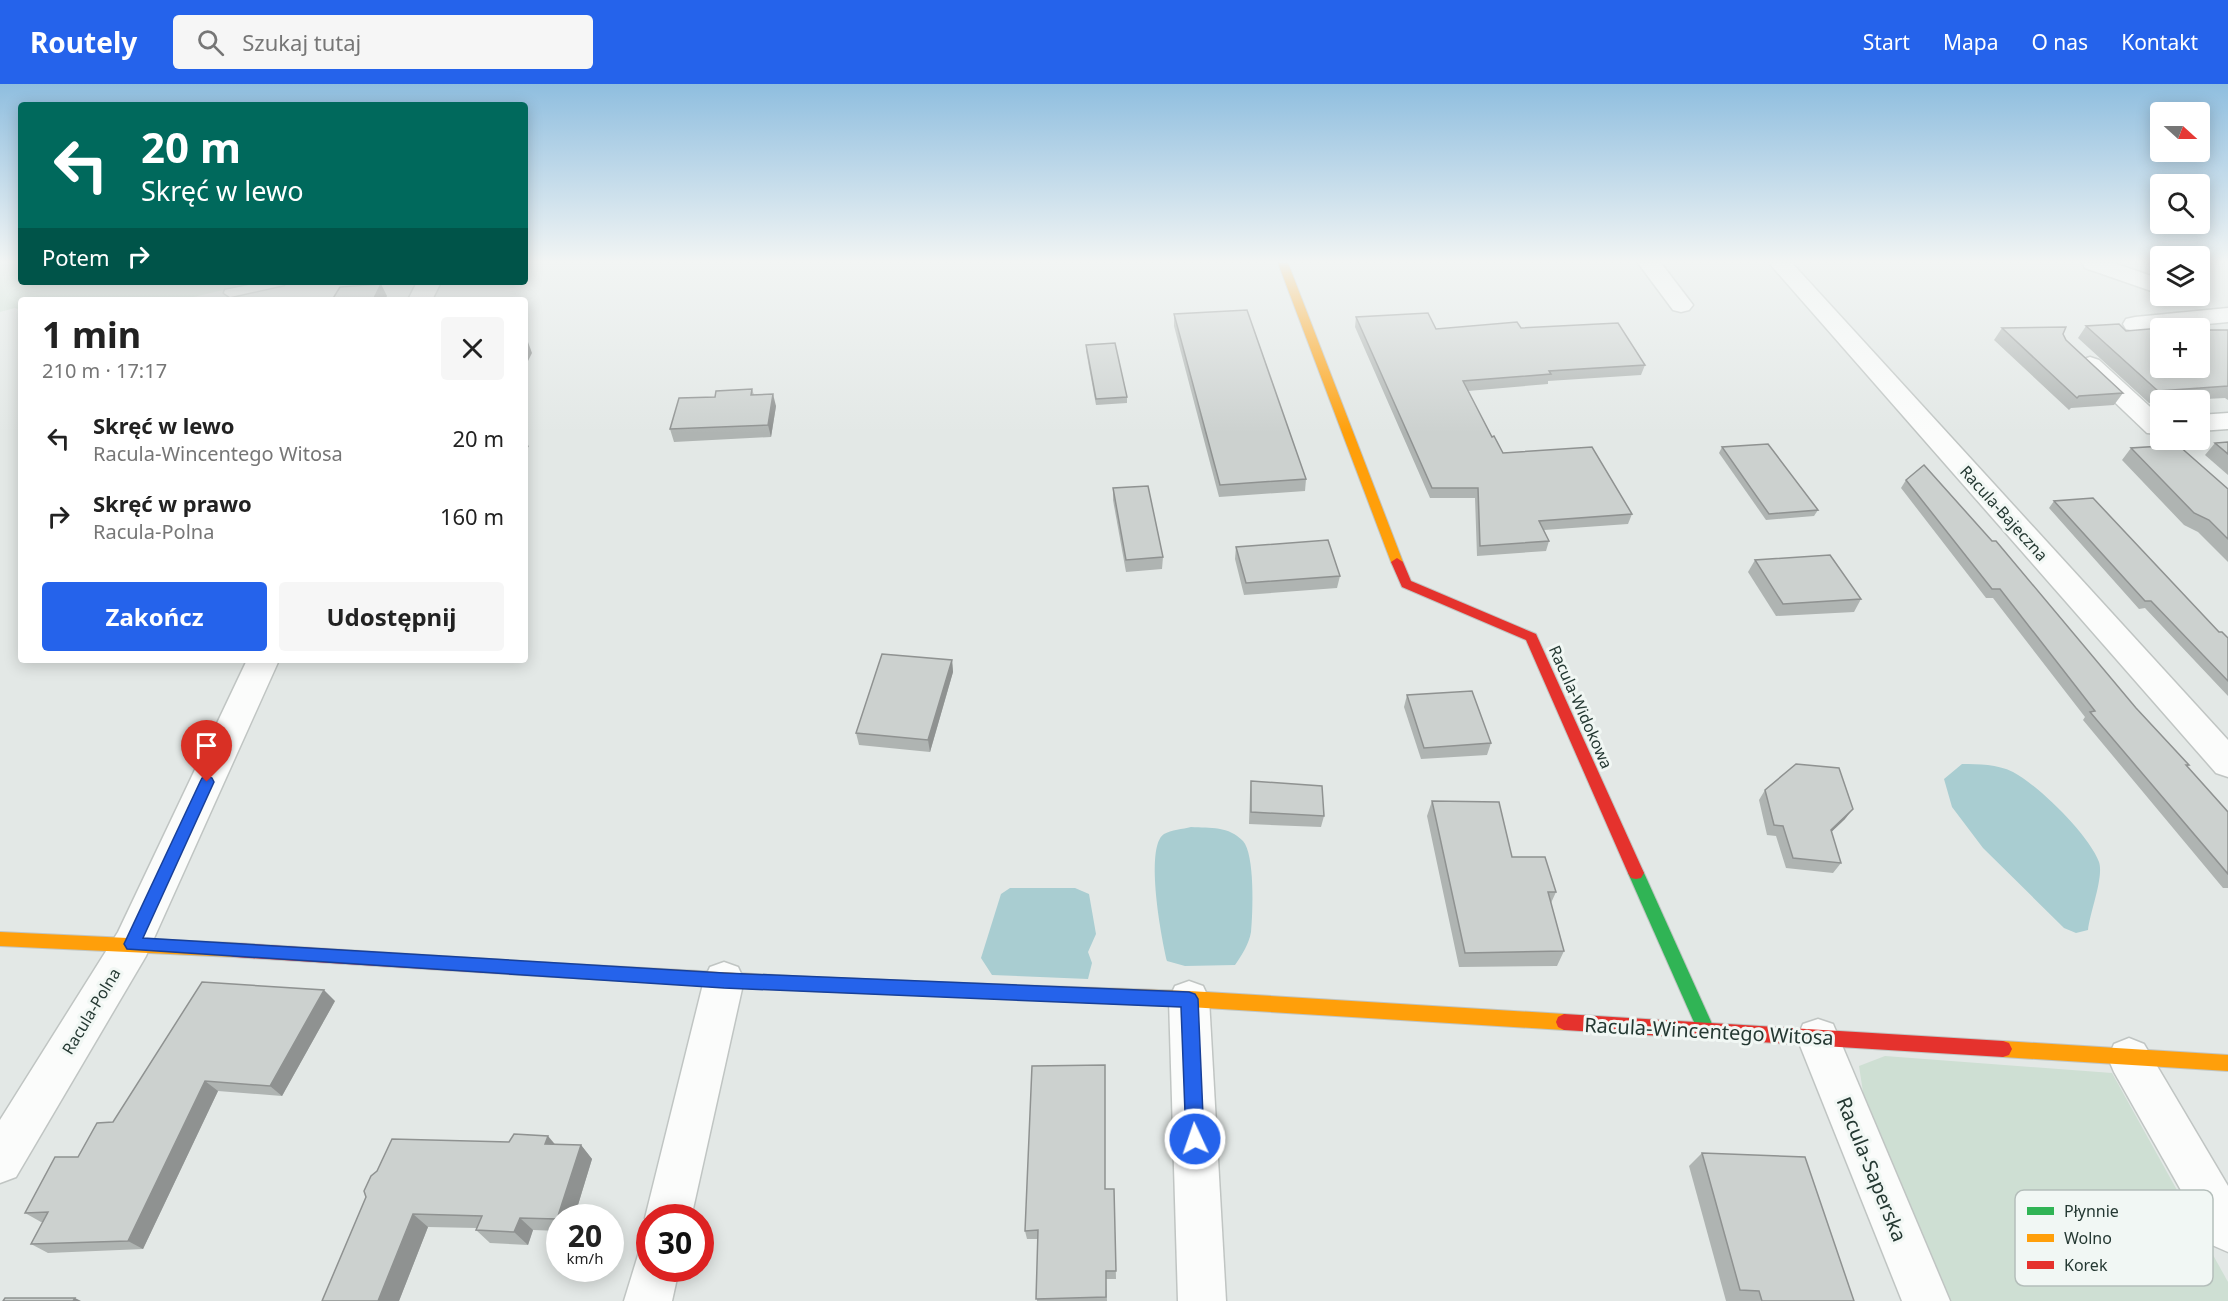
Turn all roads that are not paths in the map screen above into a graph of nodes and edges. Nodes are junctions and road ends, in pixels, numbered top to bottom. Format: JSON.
{"nodes":[{"id":1,"x":1305,"y":320,"type":"edge"},
{"id":2,"x":1831,"y":320,"type":"edge"},
{"id":3,"x":2171,"y":320,"type":"edge"},
{"id":4,"x":2135,"y":324,"type":"dead end"},
{"id":5,"x":2069,"y":345,"type":"edge"},
{"id":6,"x":2150,"y":420,"type":"edge"},
{"id":7,"x":2228,"y":421,"type":"edge"},
{"id":8,"x":2210,"y":422,"type":"edge"},
{"id":9,"x":262,"y":663,"type":"edge"},
{"id":10,"x":2228,"y":763,"type":"edge"},
{"id":11,"x":0,"y":939,"type":"edge"},
{"id":12,"x":132,"y":944,"type":"junction"},
{"id":13,"x":724,"y":980,"type":"junction"},
{"id":14,"x":1189,"y":999,"type":"junction"},
{"id":15,"x":1707,"y":1032,"type":"junction"},
{"id":16,"x":1818,"y":1038,"type":"junction"},
{"id":17,"x":2129,"y":1058,"type":"junction"},
{"id":18,"x":2228,"y":1063,"type":"edge"},
{"id":19,"x":0,"y":1161,"type":"edge"},
{"id":20,"x":2205,"y":1190,"type":"edge"},
{"id":21,"x":2213,"y":1203,"type":"edge"},
{"id":22,"x":671,"y":1204,"type":"edge"},
{"id":23,"x":2228,"y":1229,"type":"edge"},
{"id":24,"x":653,"y":1282,"type":"edge"},
{"id":25,"x":648,"y":1301,"type":"edge"},
{"id":26,"x":1202,"y":1301,"type":"edge"},
{"id":27,"x":1926,"y":1301,"type":"edge"}],
"edges":[{"from":1,"to":15,"type":"street","name":"Racula-Widokowa"},
{"from":2,"to":10,"type":"street","name":"Racula-Bajeczna"},
{"from":3,"to":4,"type":"street"},
{"from":5,"to":6,"type":"street"},
{"from":7,"to":8,"type":"street"},
{"from":9,"to":12,"type":"street","name":"Racula-Polna"},
{"from":11,"to":12,"type":"street","name":"Racula-Wincentego Witosa"},
{"from":12,"to":13,"type":"street","name":"Racula-Wincentego Witosa"},
{"from":12,"to":19,"type":"street","name":"Racula-Polna"},
{"from":13,"to":14,"type":"street","name":"Racula-Wincentego Witosa"},
{"from":13,"to":22,"type":"street"},
{"from":14,"to":15,"type":"street","name":"Racula-Wincentego Witosa"},
{"from":14,"to":26,"type":"street"},
{"from":15,"to":16,"type":"street","name":"Racula-Wincentego Witosa"},
{"from":16,"to":17,"type":"street","name":"Racula-Wincentego Witosa"},
{"from":16,"to":27,"type":"street","name":"Racula-Saperska"},
{"from":17,"to":18,"type":"street","name":"Racula-Wincentego Witosa"},
{"from":17,"to":20,"type":"street"},
{"from":21,"to":23,"type":"street"},
{"from":24,"to":25,"type":"street"}]}
